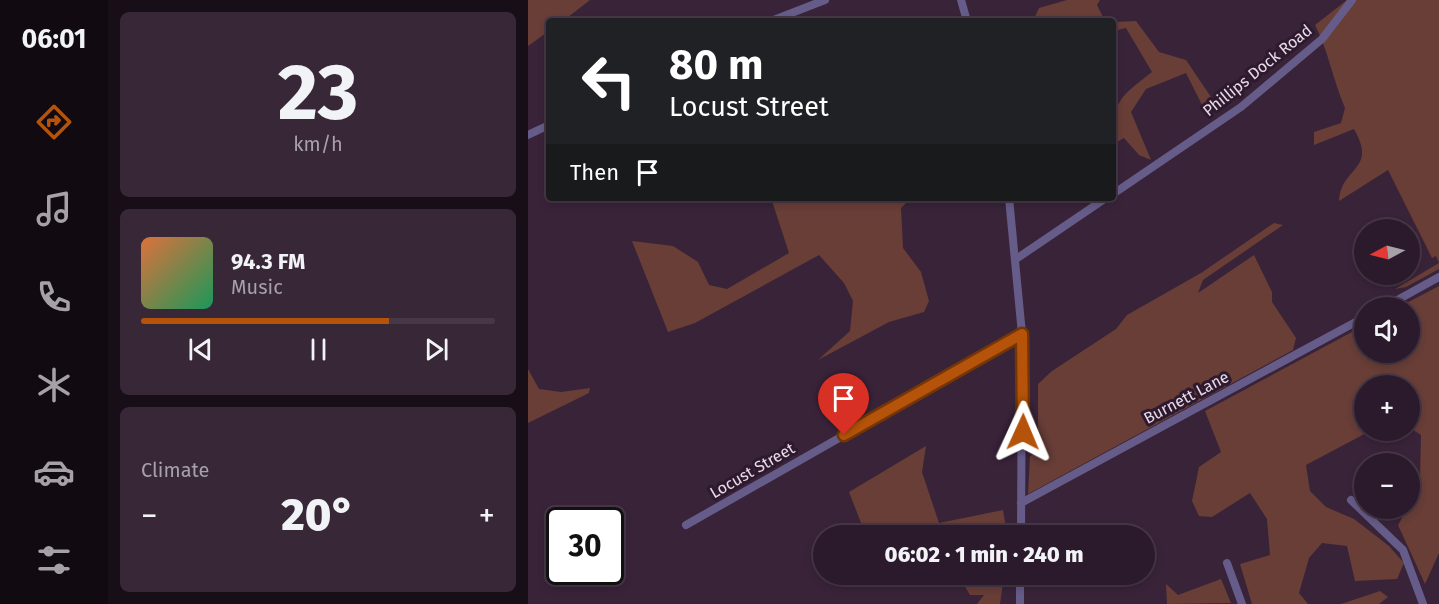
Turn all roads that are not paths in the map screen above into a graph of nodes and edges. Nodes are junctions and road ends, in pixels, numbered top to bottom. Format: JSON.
{"nodes":[{"id":1,"x":825,"y":0,"type":"edge"},
{"id":2,"x":961,"y":0,"type":"edge"},
{"id":3,"x":1352,"y":0,"type":"edge"},
{"id":4,"x":779,"y":18,"type":"edge"},
{"id":5,"x":966,"y":18,"type":"edge"},
{"id":6,"x":546,"y":126,"type":"edge"},
{"id":7,"x":528,"y":135,"type":"edge"},
{"id":8,"x":1116,"y":192,"type":"edge"},
{"id":9,"x":1009,"y":201,"type":"edge"},
{"id":10,"x":1102,"y":201,"type":"edge"},
{"id":11,"x":1016,"y":259,"type":"junction"},
{"id":12,"x":1439,"y":277,"type":"edge"},
{"id":13,"x":1403,"y":297,"type":"edge"},
{"id":14,"x":1354,"y":323,"type":"edge"},
{"id":15,"x":1022,"y":334,"type":"junction"},
{"id":16,"x":1351,"y":500,"type":"dead end"},
{"id":17,"x":1021,"y":503,"type":"junction"},
{"id":18,"x":686,"y":525,"type":"dead end"},
{"id":19,"x":1021,"y":525,"type":"edge"},
{"id":20,"x":1227,"y":563,"type":"dead end"},
{"id":21,"x":1020,"y":585,"type":"edge"},
{"id":22,"x":1020,"y":604,"type":"edge"},
{"id":23,"x":1242,"y":604,"type":"edge"},
{"id":24,"x":1423,"y":604,"type":"edge"}],
"edges":[{"from":1,"to":4,"type":"street"},
{"from":2,"to":5,"type":"street"},
{"from":3,"to":8,"type":"street","name":"Phillips Dock Road"},
{"from":6,"to":7,"type":"street"},
{"from":9,"to":11,"type":"street"},
{"from":10,"to":11,"type":"street"},
{"from":11,"to":15,"type":"street"},
{"from":12,"to":13,"type":"street"},
{"from":14,"to":17,"type":"street","name":"Burnett Lane"},
{"from":15,"to":17,"type":"street"},
{"from":15,"to":18,"type":"street","name":"Locust Street"},
{"from":16,"to":24,"type":"street"},
{"from":17,"to":19,"type":"street"},
{"from":20,"to":23,"type":"street"},
{"from":21,"to":22,"type":"street"}]}
